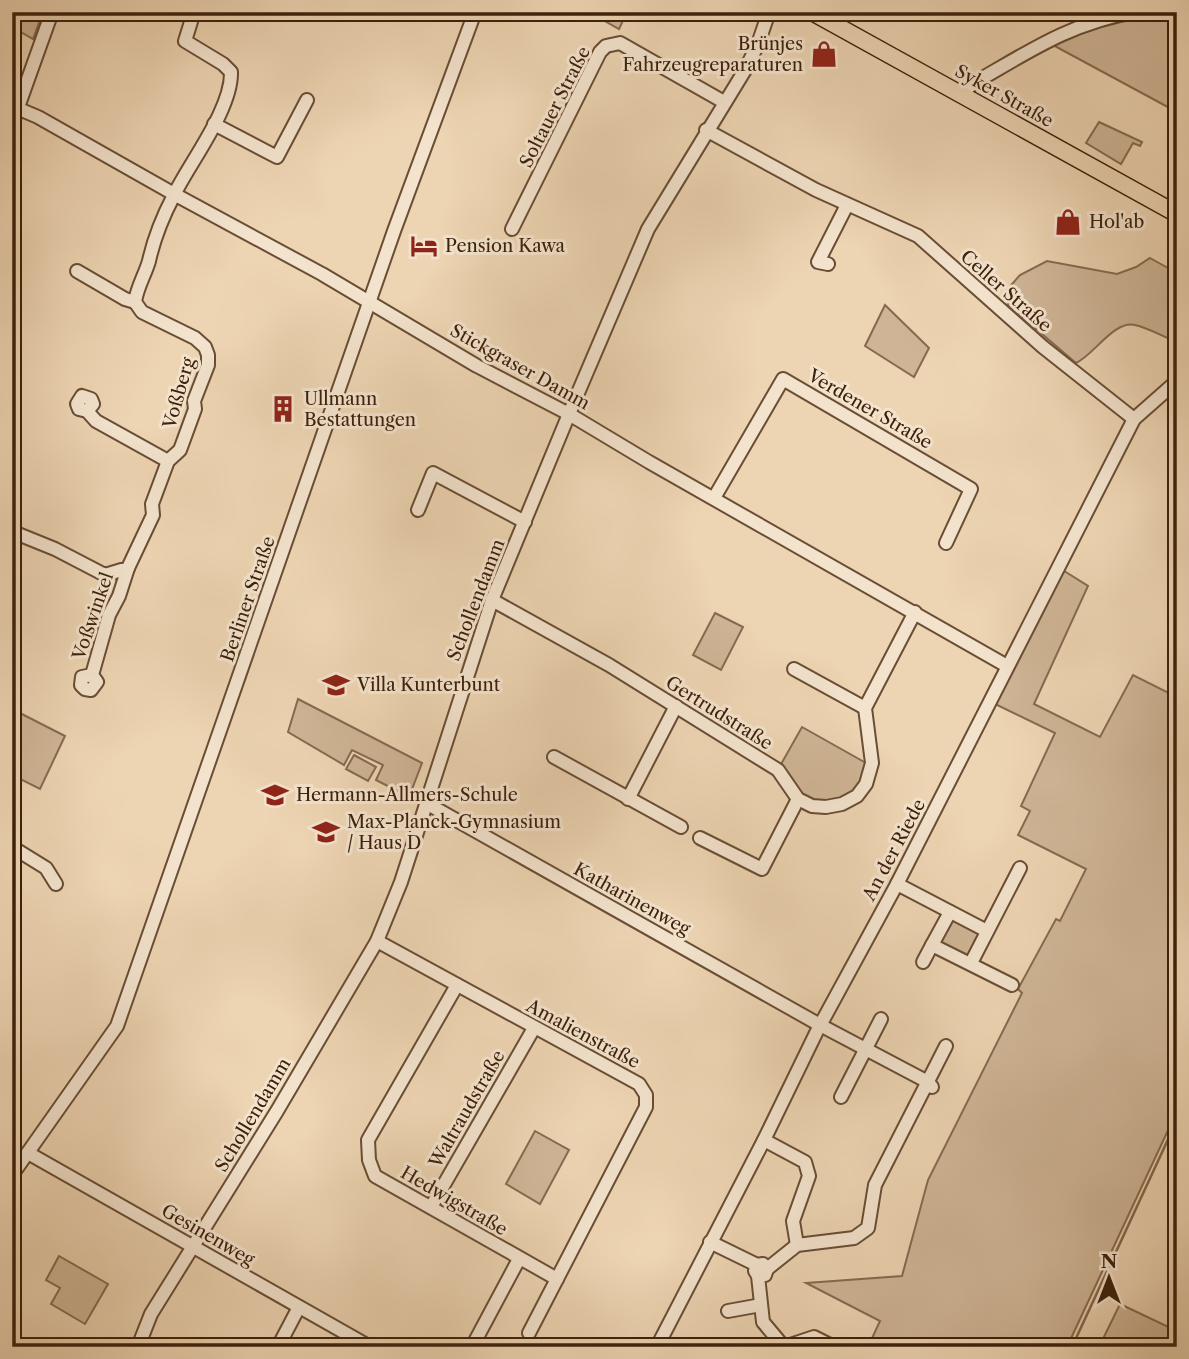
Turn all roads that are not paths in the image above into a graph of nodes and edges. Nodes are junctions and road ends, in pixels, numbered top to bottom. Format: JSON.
{"nodes":[{"id":1,"x":52,"y":12,"type":"edge"},
{"id":2,"x":194,"y":12,"type":"edge"},
{"id":3,"x":475,"y":12,"type":"edge"},
{"id":4,"x":769,"y":12,"type":"edge"},
{"id":5,"x":812,"y":12,"type":"edge"},
{"id":6,"x":1135,"y":12,"type":"edge"},
{"id":7,"x":1120,"y":13,"type":"edge"},
{"id":8,"x":960,"y":94,"type":"junction"},
{"id":9,"x":307,"y":100,"type":"dead end"},
{"id":10,"x":724,"y":102,"type":"junction"},
{"id":11,"x":15,"y":107,"type":"edge"},
{"id":12,"x":12,"y":124,"type":"edge"},
{"id":13,"x":214,"y":124,"type":"junction"},
{"id":14,"x":706,"y":130,"type":"junction"},
{"id":15,"x":174,"y":194,"type":"junction"},
{"id":16,"x":847,"y":205,"type":"junction"},
{"id":17,"x":1177,"y":214,"type":"edge"},
{"id":18,"x":512,"y":229,"type":"dead end"},
{"id":19,"x":828,"y":264,"type":"dead end"},
{"id":20,"x":77,"y":271,"type":"dead end"},
{"id":21,"x":370,"y":301,"type":"junction"},
{"id":22,"x":135,"y":302,"type":"junction"},
{"id":23,"x":1177,"y":381,"type":"edge"},
{"id":24,"x":87,"y":411,"type":"dead end"},
{"id":25,"x":569,"y":414,"type":"junction"},
{"id":26,"x":1133,"y":419,"type":"junction"},
{"id":27,"x":168,"y":461,"type":"junction"},
{"id":28,"x":714,"y":498,"type":"junction"},
{"id":29,"x":418,"y":510,"type":"dead end"},
{"id":30,"x":525,"y":522,"type":"junction"},
{"id":31,"x":12,"y":540,"type":"edge"},
{"id":32,"x":946,"y":543,"type":"dead end"},
{"id":33,"x":128,"y":568,"type":"junction"},
{"id":34,"x":105,"y":575,"type":"junction"},
{"id":35,"x":119,"y":596,"type":"junction"},
{"id":36,"x":492,"y":600,"type":"junction"},
{"id":37,"x":915,"y":612,"type":"junction"},
{"id":38,"x":1007,"y":666,"type":"junction"},
{"id":39,"x":794,"y":669,"type":"dead end"},
{"id":40,"x":92,"y":675,"type":"dead end"},
{"id":41,"x":676,"y":706,"type":"junction"},
{"id":42,"x":865,"y":708,"type":"junction"},
{"id":43,"x":554,"y":757,"type":"dead end"},
{"id":44,"x":628,"y":799,"type":"junction"},
{"id":45,"x":798,"y":799,"type":"junction"},
{"id":46,"x":426,"y":803,"type":"junction"},
{"id":47,"x":681,"y":827,"type":"dead end"},
{"id":48,"x":701,"y":838,"type":"dead end"},
{"id":49,"x":12,"y":847,"type":"edge"},
{"id":50,"x":1020,"y":868,"type":"dead end"},
{"id":51,"x":56,"y":884,"type":"dead end"},
{"id":52,"x":897,"y":884,"type":"junction"},
{"id":53,"x":950,"y":912,"type":"junction"},
{"id":54,"x":987,"y":931,"type":"junction"},
{"id":55,"x":377,"y":941,"type":"junction"},
{"id":56,"x":932,"y":945,"type":"junction"},
{"id":57,"x":923,"y":962,"type":"dead end"},
{"id":58,"x":971,"y":963,"type":"junction"},
{"id":59,"x":457,"y":985,"type":"junction"},
{"id":60,"x":1012,"y":985,"type":"dead end"},
{"id":61,"x":881,"y":1019,"type":"dead end"},
{"id":62,"x":820,"y":1025,"type":"junction"},
{"id":63,"x":534,"y":1028,"type":"junction"},
{"id":64,"x":946,"y":1046,"type":"dead end"},
{"id":65,"x":865,"y":1049,"type":"junction"},
{"id":66,"x":930,"y":1084,"type":"junction"},
{"id":67,"x":841,"y":1097,"type":"dead end"},
{"id":68,"x":764,"y":1140,"type":"junction"},
{"id":69,"x":28,"y":1153,"type":"junction"},
{"id":70,"x":12,"y":1175,"type":"edge"},
{"id":71,"x":431,"y":1207,"type":"junction"},
{"id":72,"x":710,"y":1242,"type":"junction"},
{"id":73,"x":797,"y":1245,"type":"junction"},
{"id":74,"x":194,"y":1247,"type":"junction"},
{"id":75,"x":519,"y":1259,"type":"junction"},
{"id":76,"x":761,"y":1270,"type":"junction"},
{"id":77,"x":557,"y":1279,"type":"junction"},
{"id":78,"x":761,"y":1305,"type":"junction"},
{"id":79,"x":299,"y":1307,"type":"junction"},
{"id":80,"x":728,"y":1311,"type":"dead end"},
{"id":81,"x":529,"y":1333,"type":"dead end"},
{"id":82,"x":138,"y":1347,"type":"edge"},
{"id":83,"x":278,"y":1347,"type":"edge"},
{"id":84,"x":370,"y":1347,"type":"edge"},
{"id":85,"x":472,"y":1347,"type":"edge"},
{"id":86,"x":657,"y":1347,"type":"edge"},
{"id":87,"x":784,"y":1347,"type":"edge"},
{"id":88,"x":826,"y":1347,"type":"edge"}],
"edges":[{"from":1,"to":11,"type":"street"},
{"from":2,"to":13,"type":"street"},
{"from":3,"to":21,"type":"street","name":"Berliner Straße"},
{"from":4,"to":10,"type":"street","name":"Schollendamm"},
{"from":5,"to":8,"type":"main road","name":"Syker Straße"},
{"from":6,"to":7,"type":"street"},
{"from":7,"to":8,"type":"street"},
{"from":8,"to":17,"type":"main road","name":"Syker Straße"},
{"from":9,"to":13,"type":"street"},
{"from":10,"to":14,"type":"street","name":"Schollendamm"},
{"from":10,"to":18,"type":"street","name":"Soltauer Straße"},
{"from":11,"to":12,"type":"street"},
{"from":11,"to":15,"type":"street","name":"Stickgraser Damm"},
{"from":13,"to":15,"type":"street"},
{"from":14,"to":16,"type":"street","name":"Celler Straße"},
{"from":14,"to":25,"type":"street","name":"Schollendamm"},
{"from":15,"to":21,"type":"street","name":"Stickgraser Damm"},
{"from":15,"to":22,"type":"street"},
{"from":16,"to":19,"type":"street"},
{"from":16,"to":26,"type":"street","name":"Celler Straße"},
{"from":20,"to":22,"type":"street"},
{"from":21,"to":25,"type":"street","name":"Stickgraser Damm"},
{"from":21,"to":69,"type":"street","name":"Berliner Straße"},
{"from":22,"to":27,"type":"street","name":"Voßberg"},
{"from":23,"to":26,"type":"street","name":"An der Riede"},
{"from":24,"to":27,"type":"street"},
{"from":25,"to":28,"type":"street","name":"Stickgraser Damm"},
{"from":25,"to":30,"type":"street","name":"Schollendamm"},
{"from":26,"to":38,"type":"street","name":"An der Riede"},
{"from":27,"to":33,"type":"street","name":"Voßberg"},
{"from":28,"to":32,"type":"street","name":"Verdener Straße"},
{"from":28,"to":37,"type":"street","name":"Stickgraser Damm"},
{"from":29,"to":30,"type":"street"},
{"from":30,"to":36,"type":"street","name":"Schollendamm"},
{"from":31,"to":34,"type":"street"},
{"from":33,"to":34,"type":"street"},
{"from":33,"to":35,"type":"street","name":"Voßwinkel"},
{"from":34,"to":35,"type":"street"},
{"from":35,"to":40,"type":"street","name":"Voßwinkel"},
{"from":36,"to":41,"type":"street","name":"Gertrudstraße"},
{"from":36,"to":46,"type":"street","name":"Schollendamm"},
{"from":37,"to":38,"type":"street","name":"Stickgraser Damm"},
{"from":37,"to":42,"type":"street"},
{"from":38,"to":52,"type":"street","name":"An der Riede"},
{"from":39,"to":42,"type":"street"},
{"from":41,"to":44,"type":"street"},
{"from":41,"to":45,"type":"street","name":"Gertrudstraße"},
{"from":42,"to":45,"type":"street"},
{"from":43,"to":44,"type":"street"},
{"from":44,"to":47,"type":"street"},
{"from":45,"to":48,"type":"street"},
{"from":46,"to":55,"type":"street","name":"Schollendamm"},
{"from":46,"to":62,"type":"street","name":"Katharinenweg"},
{"from":49,"to":51,"type":"street"},
{"from":50,"to":54,"type":"street"},
{"from":52,"to":53,"type":"street"},
{"from":52,"to":62,"type":"street","name":"An der Riede"},
{"from":53,"to":54,"type":"street"},
{"from":53,"to":56,"type":"street"},
{"from":54,"to":58,"type":"street"},
{"from":55,"to":59,"type":"street","name":"Amalienstraße"},
{"from":55,"to":74,"type":"street","name":"Schollendamm"},
{"from":56,"to":57,"type":"street"},
{"from":56,"to":58,"type":"street"},
{"from":58,"to":60,"type":"street"},
{"from":59,"to":63,"type":"street","name":"Amalienstraße"},
{"from":59,"to":71,"type":"street","name":"Hedwigstraße"},
{"from":61,"to":65,"type":"street"},
{"from":62,"to":65,"type":"street","name":"Katharinenweg"},
{"from":62,"to":68,"type":"street","name":"An der Riede"},
{"from":63,"to":71,"type":"street","name":"Waltraudstraße"},
{"from":63,"to":77,"type":"street","name":"Amalienstraße"},
{"from":64,"to":66,"type":"street"},
{"from":65,"to":66,"type":"street","name":"Katharinenweg"},
{"from":65,"to":67,"type":"street"},
{"from":66,"to":73,"type":"street"},
{"from":68,"to":72,"type":"street","name":"An der Riede"},
{"from":68,"to":73,"type":"street"},
{"from":69,"to":70,"type":"street","name":"Berliner Straße"},
{"from":69,"to":74,"type":"street","name":"Gesinenweg"},
{"from":71,"to":75,"type":"street","name":"Hedwigstraße"},
{"from":72,"to":76,"type":"street"},
{"from":72,"to":86,"type":"street","name":"An der Riede"},
{"from":73,"to":76,"type":"street"},
{"from":74,"to":79,"type":"street","name":"Gesinenweg"},
{"from":74,"to":82,"type":"street","name":"Schollendamm"},
{"from":75,"to":77,"type":"street","name":"Hedwigstraße"},
{"from":75,"to":85,"type":"street"},
{"from":76,"to":78,"type":"street"},
{"from":77,"to":81,"type":"street","name":"Amalienstraße"},
{"from":78,"to":80,"type":"street"},
{"from":78,"to":87,"type":"street"},
{"from":79,"to":83,"type":"street"},
{"from":79,"to":84,"type":"street","name":"Gesinenweg"},
{"from":87,"to":88,"type":"street"}]}
